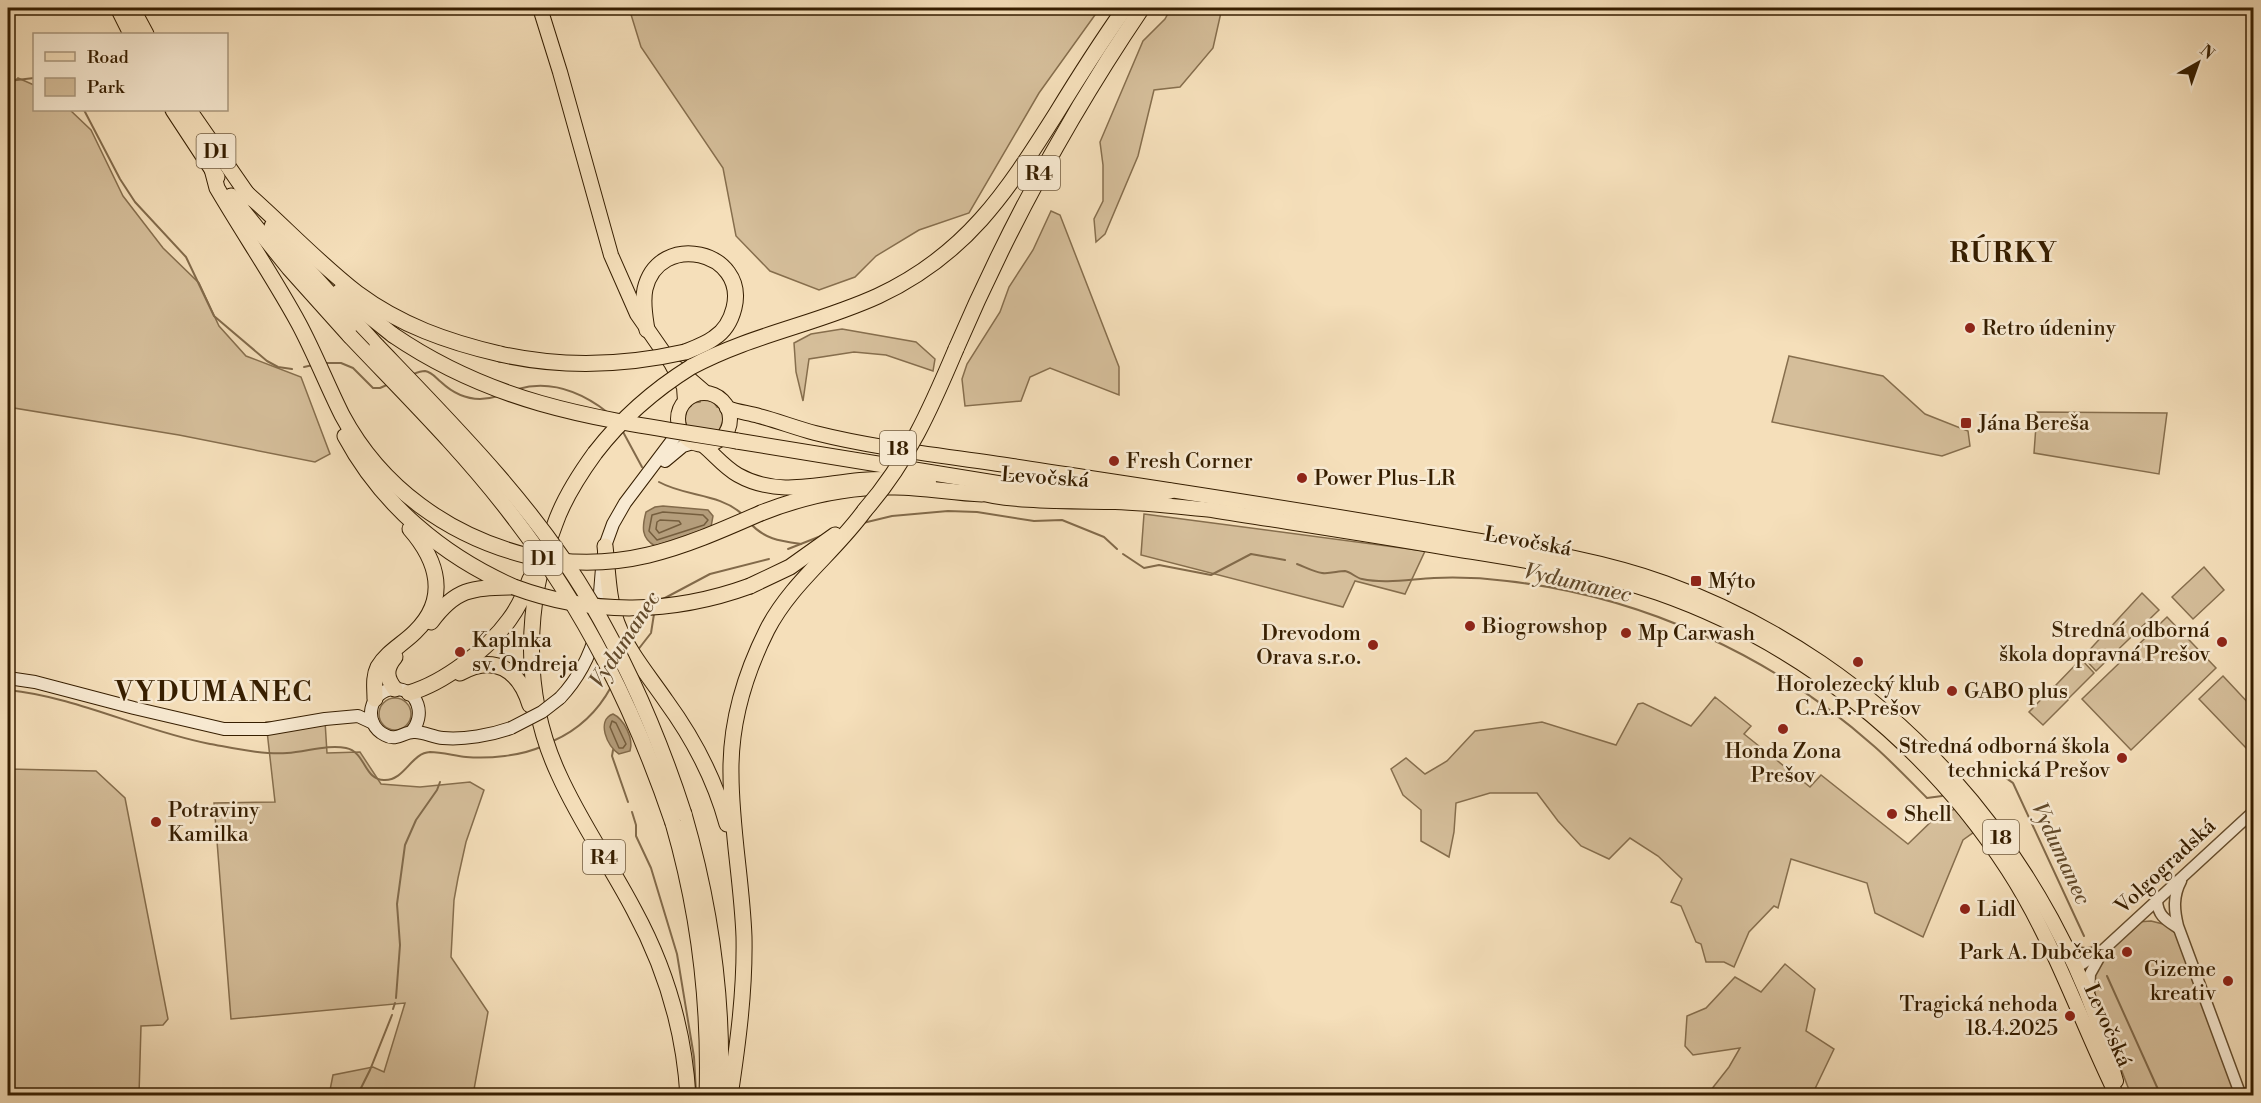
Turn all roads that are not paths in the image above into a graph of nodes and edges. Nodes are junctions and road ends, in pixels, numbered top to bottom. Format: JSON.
{"nodes":[{"id":1,"x":118,"y":8,"type":"edge"},
{"id":2,"x":132,"y":8,"type":"edge"},
{"id":3,"x":540,"y":8,"type":"edge"},
{"id":4,"x":1125,"y":8,"type":"edge"},
{"id":5,"x":1142,"y":8,"type":"edge"},
{"id":6,"x":130,"y":33,"type":"edge"},
{"id":7,"x":145,"y":33,"type":"edge"},
{"id":8,"x":174,"y":111,"type":"edge"},
{"id":9,"x":190,"y":111,"type":"edge"},
{"id":10,"x":212,"y":169,"type":"junction"},
{"id":11,"x":244,"y":191,"type":"junction"},
{"id":12,"x":301,"y":262,"type":"junction"},
{"id":13,"x":647,"y":330,"type":"junction"},
{"id":14,"x":741,"y":344,"type":"junction"},
{"id":15,"x":685,"y":352,"type":"junction"},
{"id":16,"x":671,"y":363,"type":"junction"},
{"id":17,"x":706,"y":393,"type":"junction"},
{"id":18,"x":333,"y":396,"type":"junction"},
{"id":19,"x":685,"y":401,"type":"junction"},
{"id":20,"x":727,"y":408,"type":"junction"},
{"id":21,"x":680,"y":430,"type":"junction"},
{"id":22,"x":698,"y":444,"type":"junction"},
{"id":23,"x":652,"y":470,"type":"junction"},
{"id":24,"x":1170,"y":491,"type":"junction"},
{"id":25,"x":982,"y":494,"type":"junction"},
{"id":26,"x":398,"y":508,"type":"junction"},
{"id":27,"x":865,"y":510,"type":"junction"},
{"id":28,"x":605,"y":546,"type":"junction"},
{"id":29,"x":546,"y":550,"type":"junction"},
{"id":30,"x":514,"y":587,"type":"junction"},
{"id":31,"x":8,"y":678,"type":"edge"},
{"id":32,"x":410,"y":701,"type":"junction"},
{"id":33,"x":374,"y":702,"type":"junction"},
{"id":34,"x":325,"y":718,"type":"junction"},
{"id":35,"x":373,"y":723,"type":"junction"},
{"id":36,"x":411,"y":732,"type":"junction"},
{"id":37,"x":544,"y":735,"type":"junction"},
{"id":38,"x":455,"y":737,"type":"junction"},
{"id":39,"x":2253,"y":811,"type":"edge"},
{"id":40,"x":679,"y":818,"type":"junction"},
{"id":41,"x":738,"y":866,"type":"junction"},
{"id":42,"x":2186,"y":874,"type":"junction"},
{"id":43,"x":2157,"y":901,"type":"junction"},
{"id":44,"x":2174,"y":909,"type":"junction"},
{"id":45,"x":2137,"y":920,"type":"junction"},
{"id":46,"x":2164,"y":920,"type":"junction"},
{"id":47,"x":2178,"y":928,"type":"junction"},
{"id":48,"x":2063,"y":941,"type":"junction"},
{"id":49,"x":2103,"y":950,"type":"junction"},
{"id":50,"x":2076,"y":968,"type":"junction"},
{"id":51,"x":2092,"y":1007,"type":"junction"},
{"id":52,"x":688,"y":1095,"type":"edge"},
{"id":53,"x":707,"y":1095,"type":"edge"},
{"id":54,"x":720,"y":1095,"type":"edge"},
{"id":55,"x":730,"y":1095,"type":"edge"},
{"id":56,"x":2118,"y":1095,"type":"edge"},
{"id":57,"x":2241,"y":1095,"type":"edge"}],
"edges":[{"from":1,"to":6,"type":"highway"},
{"from":2,"to":7,"type":"highway"},
{"from":3,"to":13,"type":"main road","name":"Levočská","number":"18"},
{"from":4,"to":14,"type":"highway","number":"R4"},
{"from":5,"to":27,"type":"highway","number":"R4","bridge":true},
{"from":8,"to":10,"type":"highway","number":"D1"},
{"from":9,"to":11,"type":"highway","number":"D1"},
{"from":10,"to":18,"type":"highway"},
{"from":10,"to":40,"type":"highway","number":"D1","bridge":true},
{"from":11,"to":12,"type":"highway","number":"D1"},
{"from":11,"to":15,"type":"highway","bridge":true},
{"from":12,"to":24,"type":"highway","bridge":true},
{"from":12,"to":40,"type":"highway","number":"D1","bridge":true},
{"from":13,"to":15,"type":"highway"},
{"from":13,"to":16,"type":"main road","name":"Levočská","number":"18"},
{"from":14,"to":15,"type":"highway"},
{"from":14,"to":29,"type":"highway","number":"R4","bridge":true},
{"from":16,"to":17,"type":"main road","name":"Levočská","number":"18"},
{"from":16,"to":19,"type":"main road","name":"Levočská","number":"18"},
{"from":17,"to":19,"type":"main road"},
{"from":17,"to":20,"type":"main road","name":"Levočská","number":"18"},
{"from":18,"to":25,"type":"highway","bridge":true},
{"from":18,"to":26,"type":"highway"},
{"from":19,"to":21,"type":"main road","name":"Levočská","number":"18"},
{"from":20,"to":22,"type":"main road"},
{"from":20,"to":24,"type":"main road","name":"Levočská","number":"18"},
{"from":21,"to":22,"type":"main road","name":"Levočská","number":"18"},
{"from":21,"to":23,"type":"main road"},
{"from":22,"to":23,"type":"main road"},
{"from":22,"to":25,"type":"main road","name":"Levočská","number":"18"},
{"from":23,"to":28,"type":"main road"},
{"from":24,"to":48,"type":"main road","name":"Levočská","number":"18"},
{"from":25,"to":56,"type":"main road","name":"Levočská","number":"18"},
{"from":26,"to":30,"type":"highway"},
{"from":26,"to":33,"type":"highway"},
{"from":27,"to":30,"type":"highway","bridge":true},
{"from":27,"to":41,"type":"highway","number":"R4"},
{"from":28,"to":38,"type":"main road","bridge":true},
{"from":28,"to":41,"type":"highway"},
{"from":29,"to":32,"type":"highway"},
{"from":29,"to":37,"type":"highway","number":"R4"},
{"from":30,"to":32,"type":"highway"},
{"from":31,"to":34,"type":"main road"},
{"from":32,"to":33,"type":"main road"},
{"from":32,"to":36,"type":"main road"},
{"from":32,"to":37,"type":"highway"},
{"from":32,"to":38,"type":"main road"},
{"from":33,"to":34,"type":"main road"},
{"from":33,"to":35,"type":"main road"},
{"from":34,"to":35,"type":"main road"},
{"from":35,"to":36,"type":"main road"},
{"from":36,"to":38,"type":"main road"},
{"from":37,"to":52,"type":"highway","number":"R4"},
{"from":39,"to":42,"type":"street","name":"Volgogradská"},
{"from":40,"to":53,"type":"highway","number":"D1"},
{"from":40,"to":54,"type":"highway","number":"D1"},
{"from":41,"to":55,"type":"highway","number":"R4"},
{"from":42,"to":43,"type":"street","name":"Volgogradská"},
{"from":42,"to":44,"type":"street"},
{"from":43,"to":44,"type":"street"},
{"from":43,"to":45,"type":"street","name":"Volgogradská"},
{"from":43,"to":46,"type":"street"},
{"from":44,"to":47,"type":"street"},
{"from":45,"to":46,"type":"street"},
{"from":45,"to":49,"type":"street","name":"Volgogradská"},
{"from":46,"to":47,"type":"street"},
{"from":47,"to":57,"type":"street"},
{"from":48,"to":49,"type":"street"},
{"from":48,"to":50,"type":"main road","name":"Levočská","number":"18"},
{"from":49,"to":50,"type":"street","name":"Volgogradská"},
{"from":49,"to":51,"type":"street","name":"Volgogradská"},
{"from":50,"to":51,"type":"main road","name":"Levočská","number":"18"},
{"from":51,"to":56,"type":"main road","name":"Levočská","number":"18"}]}
